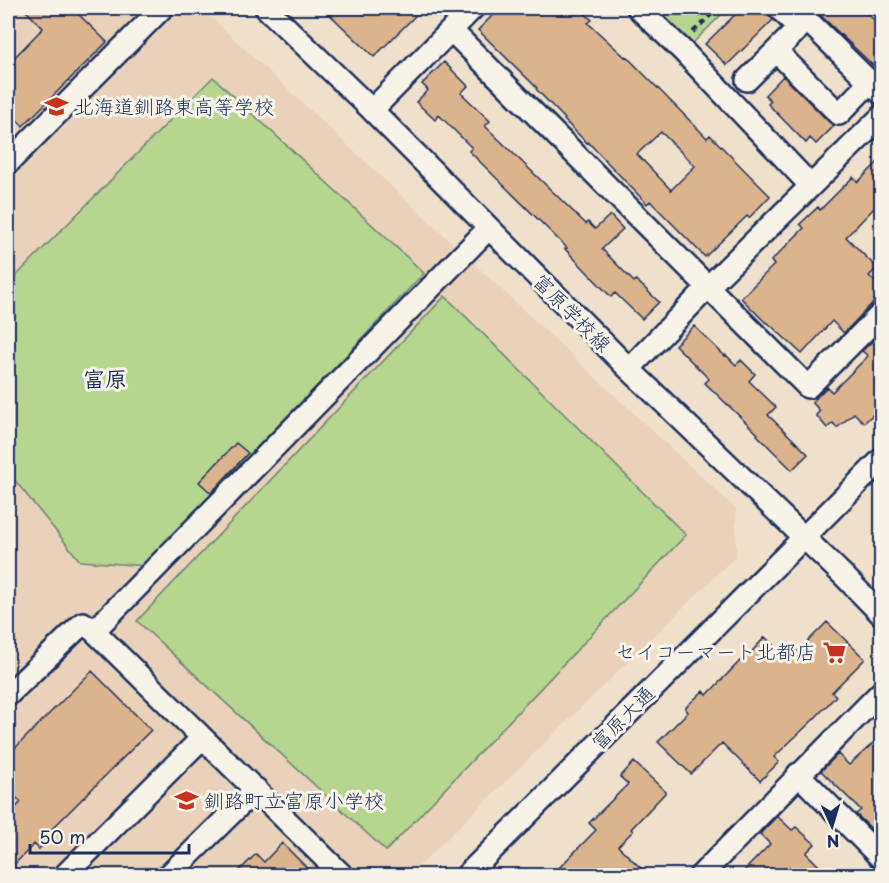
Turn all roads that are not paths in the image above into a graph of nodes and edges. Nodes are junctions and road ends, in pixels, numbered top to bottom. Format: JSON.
{"nodes":[{"id":1,"x":267,"y":8,"type":"edge"},
{"id":2,"x":473,"y":8,"type":"edge"},
{"id":3,"x":638,"y":8,"type":"edge"},
{"id":4,"x":779,"y":8,"type":"edge"},
{"id":5,"x":153,"y":10,"type":"edge"},
{"id":6,"x":799,"y":28,"type":"junction"},
{"id":7,"x":450,"y":30,"type":"junction"},
{"id":8,"x":776,"y":51,"type":"junction"},
{"id":9,"x":747,"y":80,"type":"dead end"},
{"id":10,"x":876,"y":89,"type":"edge"},
{"id":11,"x":372,"y":110,"type":"junction"},
{"id":12,"x":882,"y":116,"type":"edge"},
{"id":13,"x":8,"y":163,"type":"edge"},
{"id":14,"x":810,"y":185,"type":"junction"},
{"id":15,"x":489,"y":228,"type":"junction"},
{"id":16,"x":708,"y":287,"type":"junction"},
{"id":17,"x":882,"y":313,"type":"edge"},
{"id":18,"x":629,"y":369,"type":"junction"},
{"id":19,"x":882,"y":459,"type":"edge"},
{"id":20,"x":804,"y":536,"type":"junction"},
{"id":21,"x":882,"y":615,"type":"edge"},
{"id":22,"x":94,"y":631,"type":"junction"},
{"id":23,"x":882,"y":691,"type":"edge"},
{"id":24,"x":8,"y":695,"type":"edge"},
{"id":25,"x":202,"y":738,"type":"junction"},
{"id":26,"x":798,"y":774,"type":"junction"},
{"id":27,"x":256,"y":789,"type":"junction"},
{"id":28,"x":882,"y":860,"type":"edge"},
{"id":29,"x":64,"y":876,"type":"edge"},
{"id":30,"x":168,"y":876,"type":"edge"},
{"id":31,"x":343,"y":876,"type":"edge"},
{"id":32,"x":466,"y":876,"type":"edge"},
{"id":33,"x":700,"y":876,"type":"edge"}],
"edges":[{"from":1,"to":11,"type":"street","name":"富原学校線"},
{"from":2,"to":7,"type":"street"},
{"from":3,"to":14,"type":"street"},
{"from":4,"to":6,"type":"street"},
{"from":5,"to":13,"type":"street"},
{"from":6,"to":8,"type":"street"},
{"from":6,"to":10,"type":"street"},
{"from":7,"to":11,"type":"street"},
{"from":7,"to":16,"type":"street"},
{"from":8,"to":9,"type":"street"},
{"from":8,"to":10,"type":"street"},
{"from":11,"to":15,"type":"street","name":"富原学校線"},
{"from":12,"to":14,"type":"street"},
{"from":14,"to":16,"type":"street"},
{"from":15,"to":18,"type":"street","name":"富原学校線"},
{"from":15,"to":22,"type":"street"},
{"from":16,"to":17,"type":"street"},
{"from":16,"to":18,"type":"street"},
{"from":18,"to":20,"type":"street","name":"富原学校線"},
{"from":19,"to":20,"type":"street","name":"富原大通"},
{"from":20,"to":21,"type":"street","name":"富原学校線"},
{"from":20,"to":32,"type":"street","name":"富原大通"},
{"from":22,"to":24,"type":"street"},
{"from":22,"to":25,"type":"street"},
{"from":23,"to":26,"type":"street"},
{"from":25,"to":27,"type":"street"},
{"from":25,"to":29,"type":"street"},
{"from":26,"to":28,"type":"street"},
{"from":26,"to":33,"type":"street"},
{"from":27,"to":30,"type":"street"},
{"from":27,"to":31,"type":"street"}]}
